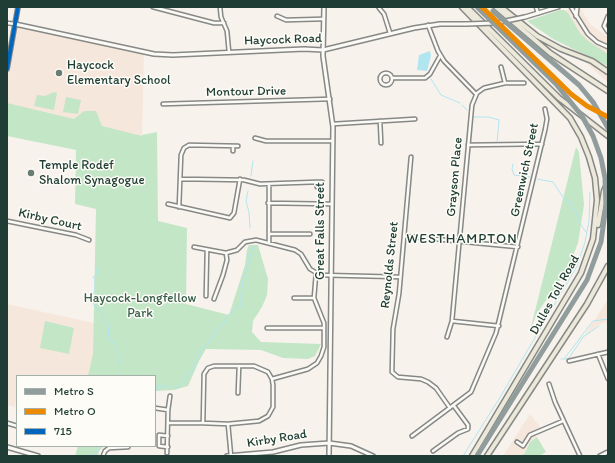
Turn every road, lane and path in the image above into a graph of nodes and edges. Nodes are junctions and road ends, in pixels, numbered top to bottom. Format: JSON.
{"nodes":[{"id":1,"x":18,"y":7,"type":"edge"},
{"id":2,"x":154,"y":7,"type":"edge"},
{"id":3,"x":220,"y":7,"type":"edge"},
{"id":4,"x":324,"y":7,"type":"edge"},
{"id":5,"x":462,"y":7,"type":"edge"},
{"id":6,"x":467,"y":7,"type":"edge"},
{"id":7,"x":496,"y":7,"type":"edge"},
{"id":8,"x":501,"y":7,"type":"edge"},
{"id":9,"x":536,"y":7,"type":"edge"},
{"id":10,"x":558,"y":7,"type":"edge"},
{"id":11,"x":571,"y":7,"type":"edge"},
{"id":12,"x":577,"y":7,"type":"edge"},
{"id":13,"x":379,"y":8,"type":"dead end"},
{"id":14,"x":538,"y":13,"type":"junction"},
{"id":15,"x":277,"y":16,"type":"dead end"},
{"id":16,"x":576,"y":16,"type":"junction"},
{"id":17,"x":608,"y":16,"type":"edge"},
{"id":18,"x":323,"y":19,"type":"junction"},
{"id":19,"x":7,"y":23,"type":"edge"},
{"id":20,"x":224,"y":23,"type":"junction"},
{"id":21,"x":15,"y":24,"type":"junction"},
{"id":22,"x":428,"y":25,"type":"junction"},
{"id":23,"x":608,"y":32,"type":"edge"},
{"id":24,"x":390,"y":33,"type":"junction"},
{"id":25,"x":608,"y":47,"type":"edge"},
{"id":26,"x":323,"y":50,"type":"junction"},
{"id":27,"x":228,"y":52,"type":"junction"},
{"id":28,"x":440,"y":56,"type":"junction"},
{"id":29,"x":501,"y":67,"type":"dead end"},
{"id":30,"x":7,"y":68,"type":"edge"},
{"id":31,"x":608,"y":72,"type":"edge"},
{"id":32,"x":392,"y":78,"type":"junction"},
{"id":33,"x":505,"y":83,"type":"junction"},
{"id":34,"x":524,"y":83,"type":"dead end"},
{"id":35,"x":608,"y":91,"type":"edge"},
{"id":36,"x":476,"y":94,"type":"junction"},
{"id":37,"x":330,"y":99,"type":"junction"},
{"id":38,"x":163,"y":104,"type":"dead end"},
{"id":39,"x":545,"y":109,"type":"dead end"},
{"id":40,"x":415,"y":119,"type":"dead end"},
{"id":41,"x":380,"y":121,"type":"junction"},
{"id":42,"x":333,"y":124,"type":"junction"},
{"id":43,"x":608,"y":136,"type":"edge"},
{"id":44,"x":255,"y":138,"type":"dead end"},
{"id":45,"x":332,"y":141,"type":"junction"},
{"id":46,"x":382,"y":143,"type":"dead end"},
{"id":47,"x":542,"y":144,"type":"junction"},
{"id":48,"x":468,"y":145,"type":"junction"},
{"id":49,"x":233,"y":146,"type":"junction"},
{"id":50,"x":238,"y":146,"type":"dead end"},
{"id":51,"x":233,"y":151,"type":"dead end"},
{"id":52,"x":411,"y":157,"type":"dead end"},
{"id":53,"x":180,"y":179,"type":"junction"},
{"id":54,"x":240,"y":180,"type":"junction"},
{"id":55,"x":317,"y":182,"type":"junction"},
{"id":56,"x":322,"y":182,"type":"dead end"},
{"id":57,"x":608,"y":182,"type":"edge"},
{"id":58,"x":268,"y":184,"type":"junction"},
{"id":59,"x":317,"y":187,"type":"dead end"},
{"id":60,"x":268,"y":203,"type":"junction"},
{"id":61,"x":168,"y":204,"type":"dead end"},
{"id":62,"x":331,"y":204,"type":"junction"},
{"id":63,"x":179,"y":207,"type":"junction"},
{"id":64,"x":7,"y":221,"type":"edge"},
{"id":65,"x":269,"y":234,"type":"junction"},
{"id":66,"x":310,"y":234,"type":"dead end"},
{"id":67,"x":404,"y":236,"type":"junction"},
{"id":68,"x":89,"y":240,"type":"dead end"},
{"id":69,"x":459,"y":240,"type":"junction"},
{"id":70,"x":269,"y":243,"type":"junction"},
{"id":71,"x":194,"y":247,"type":"dead end"},
{"id":72,"x":518,"y":247,"type":"junction"},
{"id":73,"x":207,"y":250,"type":"junction"},
{"id":74,"x":589,"y":252,"type":"junction"},
{"id":75,"x":226,"y":253,"type":"junction"},
{"id":76,"x":608,"y":266,"type":"edge"},
{"id":77,"x":316,"y":274,"type":"junction"},
{"id":78,"x":330,"y":276,"type":"junction"},
{"id":79,"x":400,"y":277,"type":"junction"},
{"id":80,"x":206,"y":296,"type":"dead end"},
{"id":81,"x":294,"y":298,"type":"dead end"},
{"id":82,"x":314,"y":298,"type":"junction"},
{"id":83,"x":214,"y":300,"type":"dead end"},
{"id":84,"x":452,"y":321,"type":"junction"},
{"id":85,"x":498,"y":326,"type":"junction"},
{"id":86,"x":267,"y":328,"type":"dead end"},
{"id":87,"x":324,"y":328,"type":"junction"},
{"id":88,"x":447,"y":337,"type":"dead end"},
{"id":89,"x":608,"y":352,"type":"edge"},
{"id":90,"x":598,"y":354,"type":"junction"},
{"id":91,"x":569,"y":362,"type":"dead end"},
{"id":92,"x":239,"y":366,"type":"junction"},
{"id":93,"x":272,"y":379,"type":"junction"},
{"id":94,"x":608,"y":379,"type":"edge"},
{"id":95,"x":549,"y":384,"type":"dead end"},
{"id":96,"x":238,"y":393,"type":"dead end"},
{"id":97,"x":170,"y":396,"type":"dead end"},
{"id":98,"x":454,"y":406,"type":"junction"},
{"id":99,"x":156,"y":408,"type":"edge"},
{"id":100,"x":450,"y":408,"type":"junction"},
{"id":101,"x":168,"y":410,"type":"junction"},
{"id":102,"x":563,"y":421,"type":"junction"},
{"id":103,"x":168,"y":423,"type":"junction"},
{"id":104,"x":203,"y":423,"type":"junction"},
{"id":105,"x":228,"y":424,"type":"junction"},
{"id":106,"x":168,"y":436,"type":"junction"},
{"id":107,"x":412,"y":436,"type":"dead end"},
{"id":108,"x":517,"y":442,"type":"dead end"},
{"id":109,"x":329,"y":443,"type":"junction"},
{"id":110,"x":168,"y":446,"type":"junction"},
{"id":111,"x":124,"y":447,"type":"edge"},
{"id":112,"x":128,"y":447,"type":"dead end"},
{"id":113,"x":7,"y":448,"type":"edge"},
{"id":114,"x":433,"y":451,"type":"dead end"},
{"id":115,"x":273,"y":452,"type":"junction"},
{"id":116,"x":608,"y":452,"type":"edge"},
{"id":117,"x":168,"y":453,"type":"dead end"},
{"id":118,"x":38,"y":456,"type":"edge"},
{"id":119,"x":103,"y":456,"type":"edge"},
{"id":120,"x":227,"y":456,"type":"edge"},
{"id":121,"x":231,"y":456,"type":"edge"},
{"id":122,"x":273,"y":456,"type":"edge"},
{"id":123,"x":329,"y":456,"type":"edge"},
{"id":124,"x":373,"y":456,"type":"edge"},
{"id":125,"x":472,"y":456,"type":"edge"},
{"id":126,"x":488,"y":456,"type":"edge"},
{"id":127,"x":580,"y":456,"type":"edge"},
{"id":128,"x":600,"y":456,"type":"edge"}],
"edges":[{"from":1,"to":21,"type":"main road"},
{"from":2,"to":20,"type":"street"},
{"from":3,"to":20,"type":"street"},
{"from":4,"to":18,"type":"main road","name":"Great Falls Street"},
{"from":5,"to":74,"type":"highway","name":"Dulles Toll Road"},
{"from":6,"to":43,"type":"highway"},
{"from":7,"to":35,"type":"highway"},
{"from":8,"to":31,"type":"highway"},
{"from":9,"to":14,"type":"street"},
{"from":10,"to":14,"type":"main road","name":"Haycock Road"},
{"from":11,"to":16,"type":"street"},
{"from":12,"to":16,"type":"main road"},
{"from":13,"to":24,"type":"street"},
{"from":14,"to":22,"type":"main road","name":"Haycock Road","bridge":true},
{"from":15,"to":18,"type":"street"},
{"from":16,"to":25,"type":"street"},
{"from":17,"to":23,"type":"street"},
{"from":18,"to":26,"type":"main road","name":"Great Falls Street"},
{"from":19,"to":21,"type":"street","name":"Haycock Road"},
{"from":20,"to":27,"type":"street"},
{"from":21,"to":27,"type":"main road","name":"Haycock Road"},
{"from":21,"to":30,"type":"main road"},
{"from":22,"to":24,"type":"main road","name":"Haycock Road"},
{"from":22,"to":28,"type":"street"},
{"from":24,"to":26,"type":"main road","name":"Haycock Road"},
{"from":26,"to":27,"type":"main road","name":"Haycock Road"},
{"from":26,"to":37,"type":"main road","name":"Great Falls Street"},
{"from":28,"to":32,"type":"street"},
{"from":28,"to":36,"type":"street"},
{"from":29,"to":33,"type":"street"},
{"from":32,"to":32,"type":"street"},
{"from":33,"to":34,"type":"street"},
{"from":33,"to":36,"type":"street"},
{"from":36,"to":48,"type":"street","name":"Grayson Place"},
{"from":37,"to":38,"type":"street","name":"Montour Drive"},
{"from":37,"to":42,"type":"main road","name":"Great Falls Street"},
{"from":39,"to":47,"type":"street","name":"Greenwich Street"},
{"from":40,"to":41,"type":"street"},
{"from":41,"to":42,"type":"street"},
{"from":41,"to":46,"type":"street"},
{"from":42,"to":45,"type":"main road","name":"Great Falls Street"},
{"from":44,"to":45,"type":"street"},
{"from":45,"to":62,"type":"main road","name":"Great Falls Street"},
{"from":47,"to":48,"type":"street"},
{"from":47,"to":72,"type":"street","name":"Greenwich Street"},
{"from":48,"to":69,"type":"street","name":"Grayson Place"},
{"from":49,"to":50,"type":"street"},
{"from":49,"to":51,"type":"street"},
{"from":49,"to":53,"type":"street"},
{"from":52,"to":67,"type":"street","name":"Reynolds Street"},
{"from":53,"to":54,"type":"street"},
{"from":53,"to":63,"type":"street"},
{"from":54,"to":58,"type":"street"},
{"from":54,"to":63,"type":"street"},
{"from":55,"to":56,"type":"street"},
{"from":55,"to":58,"type":"street"},
{"from":55,"to":59,"type":"street"},
{"from":57,"to":74,"type":"highway"},
{"from":58,"to":60,"type":"street"},
{"from":60,"to":62,"type":"street"},
{"from":60,"to":65,"type":"street"},
{"from":61,"to":63,"type":"street"},
{"from":62,"to":78,"type":"main road","name":"Great Falls Street"},
{"from":64,"to":68,"type":"street","name":"Kirby Court"},
{"from":65,"to":66,"type":"street"},
{"from":65,"to":70,"type":"street"},
{"from":67,"to":69,"type":"street"},
{"from":67,"to":79,"type":"street","name":"Reynolds Street"},
{"from":69,"to":72,"type":"street"},
{"from":69,"to":84,"type":"street","name":"Grayson Place"},
{"from":70,"to":75,"type":"street"},
{"from":70,"to":77,"type":"street"},
{"from":71,"to":73,"type":"street"},
{"from":72,"to":85,"type":"street","name":"Greenwich Street"},
{"from":73,"to":75,"type":"street"},
{"from":73,"to":80,"type":"street"},
{"from":74,"to":125,"type":"highway","name":"Dulles Toll Road"},
{"from":75,"to":83,"type":"street"},
{"from":76,"to":126,"type":"highway"},
{"from":77,"to":78,"type":"street"},
{"from":77,"to":82,"type":"street"},
{"from":78,"to":79,"type":"street"},
{"from":78,"to":109,"type":"main road","name":"Great Falls Street"},
{"from":79,"to":100,"type":"street","name":"Reynolds Street"},
{"from":81,"to":82,"type":"street"},
{"from":82,"to":87,"type":"street"},
{"from":84,"to":85,"type":"street"},
{"from":84,"to":88,"type":"street","name":"Grayson Place"},
{"from":85,"to":98,"type":"street","name":"Greenwich Street"},
{"from":86,"to":87,"type":"street"},
{"from":87,"to":93,"type":"street"},
{"from":89,"to":90,"type":"street"},
{"from":90,"to":91,"type":"street"},
{"from":90,"to":94,"type":"street"},
{"from":92,"to":93,"type":"street"},
{"from":92,"to":96,"type":"street"},
{"from":92,"to":104,"type":"street"},
{"from":93,"to":105,"type":"street"},
{"from":95,"to":102,"type":"street"},
{"from":97,"to":101,"type":"street"},
{"from":98,"to":100,"type":"street","name":"Greenwich Street"},
{"from":98,"to":114,"type":"street"},
{"from":99,"to":101,"type":"street"},
{"from":100,"to":107,"type":"street","name":"Greenwich Street"},
{"from":101,"to":103,"type":"street"},
{"from":102,"to":108,"type":"street"},
{"from":102,"to":127,"type":"street"},
{"from":103,"to":104,"type":"street"},
{"from":103,"to":106,"type":"street"},
{"from":104,"to":105,"type":"street"},
{"from":105,"to":121,"type":"street"},
{"from":106,"to":110,"type":"street"},
{"from":106,"to":110,"type":"street"},
{"from":109,"to":115,"type":"main road","name":"Kirby Road"},
{"from":109,"to":123,"type":"main road","name":"Great Falls Street"},
{"from":109,"to":124,"type":"main road","name":"Kirby Road"},
{"from":110,"to":117,"type":"street"},
{"from":111,"to":112,"type":"street"},
{"from":111,"to":119,"type":"street"},
{"from":113,"to":118,"type":"main road"},
{"from":115,"to":121,"type":"main road","name":"Kirby Road"},
{"from":115,"to":122,"type":"street"},
{"from":116,"to":128,"type":"main road"},
{"from":120,"to":121,"type":"main road","name":"Kirby Road"}]}
